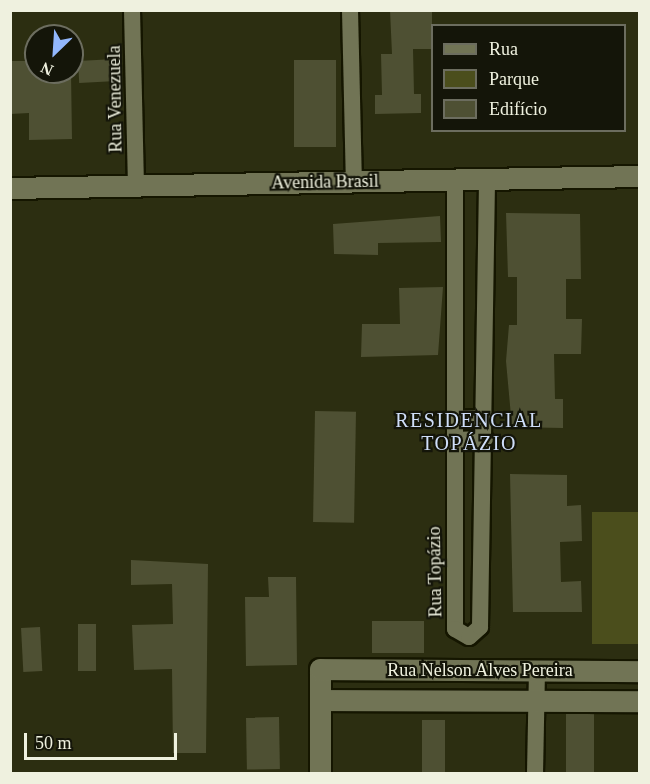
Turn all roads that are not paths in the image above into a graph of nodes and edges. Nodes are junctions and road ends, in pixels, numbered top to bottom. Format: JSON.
{"nodes":[{"id":1,"x":132,"y":10,"type":"edge"},
{"id":2,"x":350,"y":10,"type":"edge"},
{"id":3,"x":639,"y":176,"type":"edge"},
{"id":4,"x":487,"y":179,"type":"junction"},
{"id":5,"x":455,"y":180,"type":"junction"},
{"id":6,"x":354,"y":182,"type":"junction"},
{"id":7,"x":136,"y":186,"type":"junction"},
{"id":8,"x":10,"y":188,"type":"edge"},
{"id":9,"x":483,"y":418,"type":"junction"},
{"id":10,"x":453,"y":419,"type":"junction"},
{"id":11,"x":485,"y":439,"type":"junction"},
{"id":12,"x":453,"y":440,"type":"junction"},
{"id":13,"x":537,"y":670,"type":"junction"},
{"id":14,"x":639,"y":671,"type":"edge"},
{"id":15,"x":320,"y":700,"type":"junction"},
{"id":16,"x":535,"y":700,"type":"junction"},
{"id":17,"x":639,"y":701,"type":"edge"},
{"id":18,"x":320,"y":774,"type":"edge"},
{"id":19,"x":535,"y":774,"type":"edge"}],
"edges":[{"from":1,"to":7,"type":"street","name":"Rua Venezuela"},
{"from":2,"to":6,"type":"street"},
{"from":3,"to":4,"type":"street","name":"Avenida Brasil"},
{"from":4,"to":5,"type":"street","name":"Avenida Brasil"},
{"from":4,"to":9,"type":"street","name":"Rua Topázio"},
{"from":5,"to":6,"type":"street","name":"Avenida Brasil"},
{"from":5,"to":10,"type":"street","name":"Rua Topázio"},
{"from":6,"to":7,"type":"street","name":"Avenida Brasil"},
{"from":7,"to":8,"type":"street","name":"Avenida Brasil"},
{"from":9,"to":10,"type":"street"},
{"from":9,"to":11,"type":"street","name":"Rua Topázio"},
{"from":10,"to":12,"type":"street","name":"Rua Topázio"},
{"from":11,"to":12,"type":"street"},
{"from":11,"to":12,"type":"street","name":"Rua Topázio"},
{"from":13,"to":14,"type":"street","name":"Rua Nelson Alves Pereira"},
{"from":13,"to":15,"type":"street","name":"Rua Nelson Alves Pereira"},
{"from":13,"to":16,"type":"street"},
{"from":15,"to":16,"type":"street","name":"Rua Nelson Alves Pereira"},
{"from":15,"to":18,"type":"street"},
{"from":16,"to":17,"type":"street","name":"Rua Nelson Alves Pereira"},
{"from":16,"to":19,"type":"street"}]}
